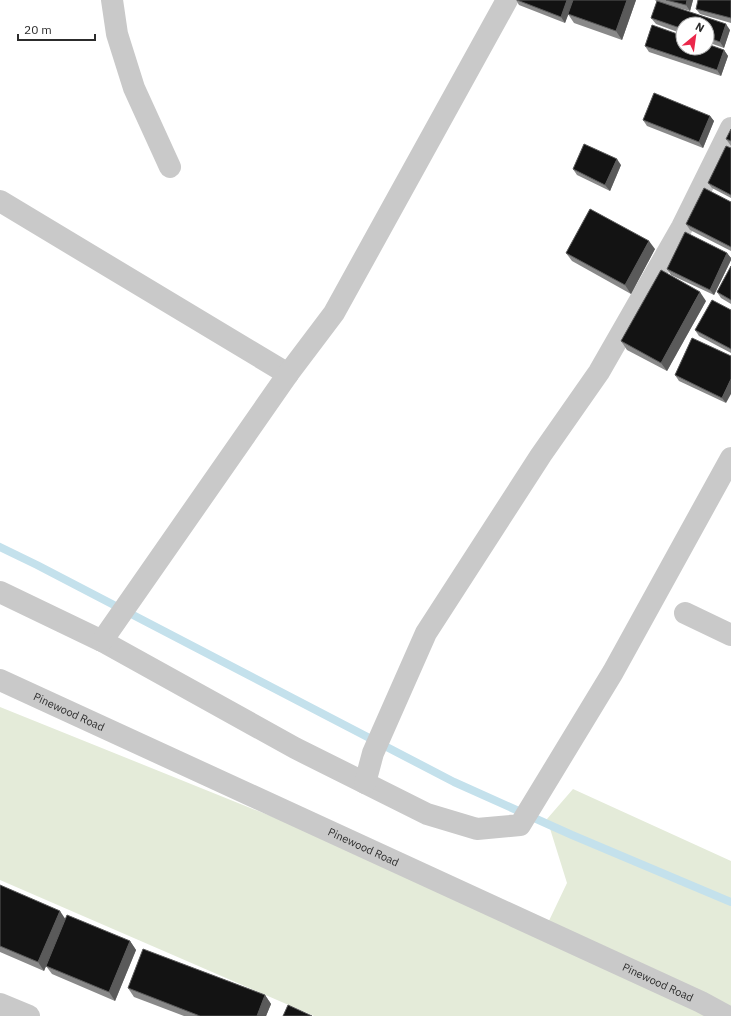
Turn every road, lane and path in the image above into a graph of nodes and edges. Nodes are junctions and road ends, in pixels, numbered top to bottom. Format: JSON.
{"nodes":[{"id":1,"x":112,"y":0,"type":"edge"},
{"id":2,"x":507,"y":0,"type":"edge"},
{"id":3,"x":731,"y":128,"type":"edge"},
{"id":4,"x":170,"y":167,"type":"dead end"},
{"id":5,"x":0,"y":201,"type":"edge"},
{"id":6,"x":288,"y":374,"type":"junction"},
{"id":7,"x":731,"y":458,"type":"edge"},
{"id":8,"x":0,"y":592,"type":"edge"},
{"id":9,"x":685,"y":613,"type":"dead end"},
{"id":10,"x":731,"y":635,"type":"edge"},
{"id":11,"x":102,"y":641,"type":"junction"},
{"id":12,"x":0,"y":680,"type":"edge"},
{"id":13,"x":365,"y":783,"type":"junction"},
{"id":14,"x":0,"y":1004,"type":"edge"},
{"id":15,"x":699,"y":1009,"type":"edge"},
{"id":16,"x":29,"y":1016,"type":"edge"},
{"id":17,"x":727,"y":1016,"type":"edge"}],
"edges":[{"from":1,"to":4,"type":"street"},
{"from":2,"to":6,"type":"street"},
{"from":3,"to":13,"type":"street"},
{"from":5,"to":6,"type":"street"},
{"from":6,"to":11,"type":"street"},
{"from":7,"to":13,"type":"street"},
{"from":8,"to":11,"type":"street"},
{"from":9,"to":10,"type":"street"},
{"from":11,"to":13,"type":"street"},
{"from":12,"to":15,"type":"street","name":"Pinewood Road"},
{"from":14,"to":16,"type":"street"},
{"from":15,"to":17,"type":"street","name":"Pinewood Road"}]}
